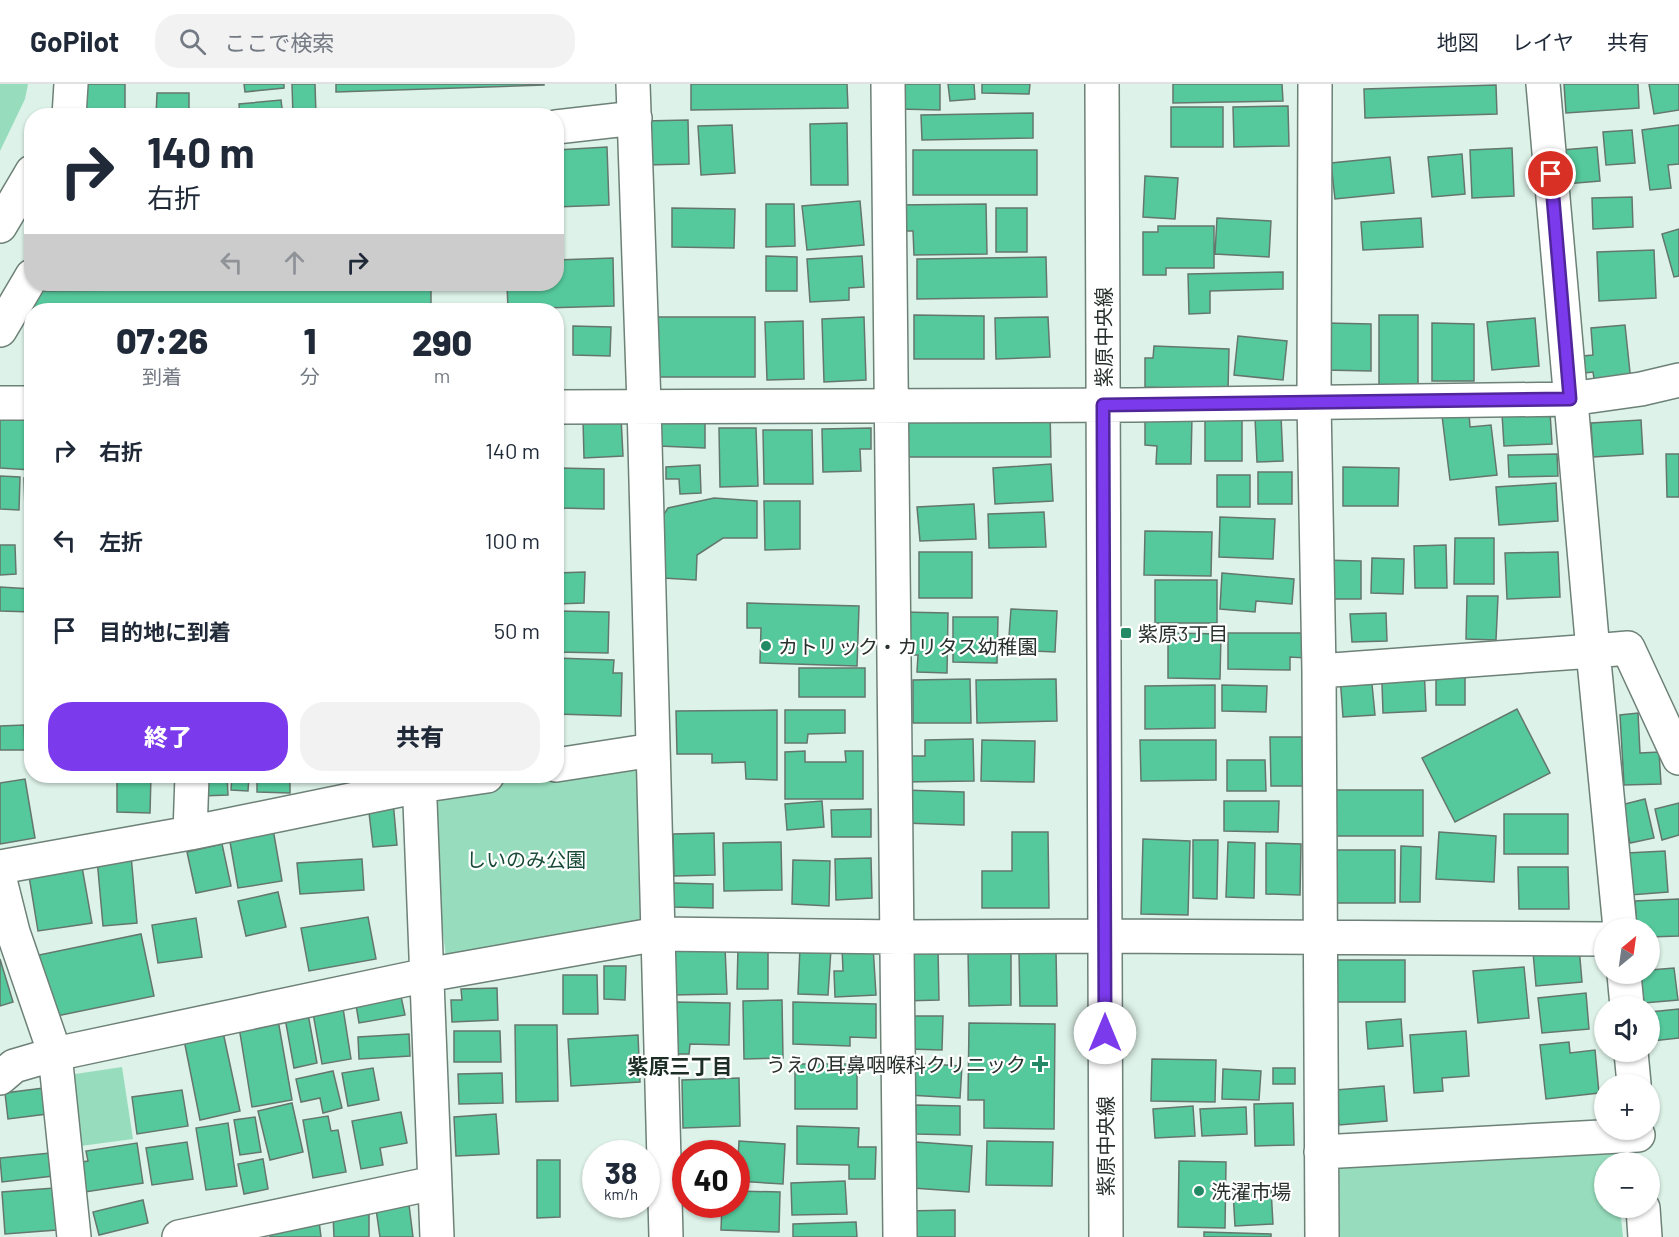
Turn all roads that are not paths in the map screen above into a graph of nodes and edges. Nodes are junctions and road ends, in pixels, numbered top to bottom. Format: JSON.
{"nodes":[{"id":1,"x":633,"y":84,"type":"edge"},
{"id":2,"x":888,"y":84,"type":"edge"},
{"id":3,"x":1102,"y":84,"type":"edge"},
{"id":4,"x":1315,"y":84,"type":"edge"},
{"id":5,"x":1543,"y":84,"type":"edge"},
{"id":6,"x":635,"y":118,"type":"junction"},
{"id":7,"x":564,"y":126,"type":"edge"},
{"id":8,"x":24,"y":186,"type":"edge"},
{"id":9,"x":0,"y":226,"type":"edge"},
{"id":10,"x":24,"y":290,"type":"edge"},
{"id":11,"x":0,"y":330,"type":"edge"},
{"id":12,"x":1679,"y":380,"type":"edge"},
{"id":13,"x":1570,"y":399,"type":"junction"},
{"id":14,"x":1314,"y":402,"type":"junction"},
{"id":15,"x":0,"y":403,"type":"edge"},
{"id":16,"x":24,"y":403,"type":"edge"},
{"id":17,"x":892,"y":404,"type":"junction"},
{"id":18,"x":644,"y":405,"type":"junction"},
{"id":19,"x":1103,"y":405,"type":"junction"},
{"id":20,"x":564,"y":407,"type":"edge"},
{"id":21,"x":1593,"y":651,"type":"junction"},
{"id":22,"x":1319,"y":671,"type":"junction"},
{"id":23,"x":653,"y":750,"type":"junction"},
{"id":24,"x":1679,"y":758,"type":"edge"},
{"id":25,"x":564,"y":764,"type":"edge"},
{"id":26,"x":192,"y":783,"type":"edge"},
{"id":27,"x":410,"y":783,"type":"edge"},
{"id":28,"x":419,"y":783,"type":"edge"},
{"id":29,"x":190,"y":833,"type":"junction"},
{"id":30,"x":0,"y":867,"type":"edge"},
{"id":31,"x":0,"y":880,"type":"edge"},
{"id":32,"x":1619,"y":918,"type":"edge"},
{"id":33,"x":7,"y":933,"type":"edge"},
{"id":34,"x":658,"y":934,"type":"junction"},
{"id":35,"x":1105,"y":936,"type":"junction"},
{"id":36,"x":898,"y":937,"type":"junction"},
{"id":37,"x":1320,"y":937,"type":"junction"},
{"id":38,"x":1594,"y":939,"type":"edge"},
{"id":39,"x":427,"y":975,"type":"junction"},
{"id":40,"x":55,"y":1054,"type":"junction"},
{"id":41,"x":0,"y":1078,"type":"edge"},
{"id":42,"x":1638,"y":1142,"type":"edge"},
{"id":43,"x":1321,"y":1152,"type":"junction"},
{"id":44,"x":434,"y":1183,"type":"junction"},
{"id":45,"x":1644,"y":1218,"type":"edge"},
{"id":46,"x":243,"y":1230,"type":"edge"},
{"id":47,"x":74,"y":1237,"type":"edge"},
{"id":48,"x":179,"y":1237,"type":"edge"},
{"id":49,"x":437,"y":1237,"type":"edge"},
{"id":50,"x":666,"y":1237,"type":"edge"},
{"id":51,"x":900,"y":1237,"type":"edge"},
{"id":52,"x":1106,"y":1237,"type":"edge"},
{"id":53,"x":1322,"y":1237,"type":"edge"},
{"id":54,"x":1645,"y":1237,"type":"edge"}],
"edges":[{"from":1,"to":6,"type":"street"},
{"from":2,"to":17,"type":"street"},
{"from":3,"to":19,"type":"street","name":"紫原中央線"},
{"from":4,"to":14,"type":"street"},
{"from":5,"to":13,"type":"street"},
{"from":6,"to":7,"type":"street"},
{"from":6,"to":18,"type":"street"},
{"from":8,"to":9,"type":"street"},
{"from":10,"to":11,"type":"street"},
{"from":12,"to":13,"type":"street"},
{"from":13,"to":14,"type":"street"},
{"from":13,"to":21,"type":"street"},
{"from":14,"to":19,"type":"street"},
{"from":14,"to":22,"type":"street"},
{"from":15,"to":16,"type":"street"},
{"from":17,"to":18,"type":"street"},
{"from":17,"to":19,"type":"street"},
{"from":17,"to":36,"type":"street"},
{"from":18,"to":20,"type":"street"},
{"from":18,"to":23,"type":"street"},
{"from":19,"to":35,"type":"street","name":"紫原中央線"},
{"from":21,"to":22,"type":"street"},
{"from":21,"to":24,"type":"street"},
{"from":21,"to":32,"type":"street"},
{"from":22,"to":37,"type":"street"},
{"from":23,"to":25,"type":"street"},
{"from":23,"to":34,"type":"street"},
{"from":26,"to":29,"type":"street"},
{"from":27,"to":29,"type":"street"},
{"from":28,"to":39,"type":"street"},
{"from":29,"to":30,"type":"street"},
{"from":31,"to":33,"type":"street"},
{"from":33,"to":40,"type":"street"},
{"from":34,"to":36,"type":"street"},
{"from":34,"to":39,"type":"street"},
{"from":34,"to":50,"type":"street"},
{"from":35,"to":36,"type":"street"},
{"from":35,"to":37,"type":"street"},
{"from":35,"to":52,"type":"street","name":"紫原中央線"},
{"from":36,"to":51,"type":"street"},
{"from":37,"to":38,"type":"street"},
{"from":37,"to":43,"type":"street"},
{"from":39,"to":40,"type":"street"},
{"from":39,"to":44,"type":"street"},
{"from":40,"to":41,"type":"street"},
{"from":40,"to":47,"type":"street"},
{"from":42,"to":43,"type":"street"},
{"from":43,"to":53,"type":"street"},
{"from":44,"to":46,"type":"street"},
{"from":44,"to":49,"type":"street"},
{"from":45,"to":54,"type":"street"},
{"from":46,"to":48,"type":"street"}]}
